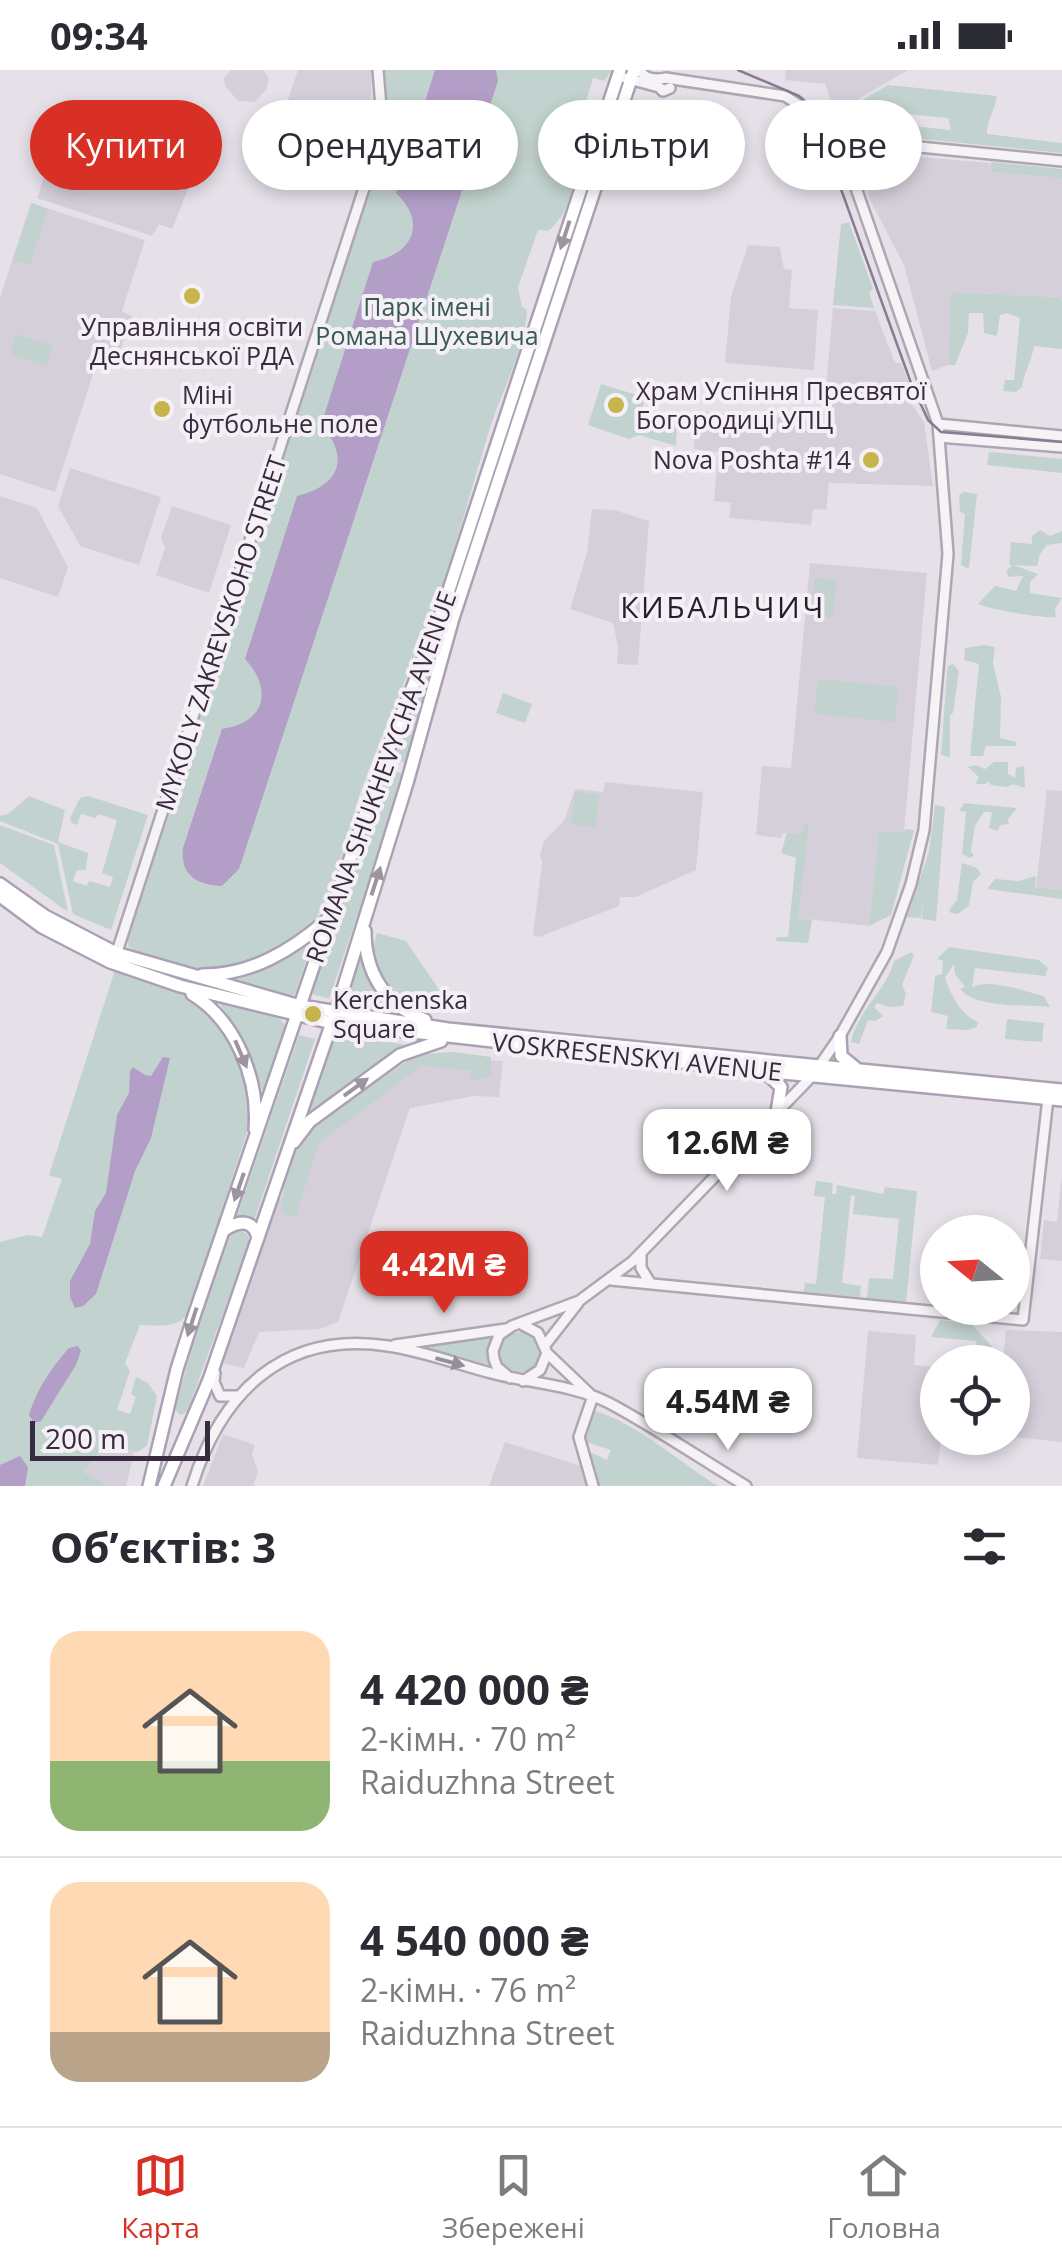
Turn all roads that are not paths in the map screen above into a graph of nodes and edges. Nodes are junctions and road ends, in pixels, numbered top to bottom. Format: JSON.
{"nodes":[{"id":1,"x":378,"y":70,"type":"edge"},
{"id":2,"x":628,"y":73,"type":"edge"},
{"id":3,"x":646,"y":83,"type":"junction"},
{"id":4,"x":667,"y":83,"type":"junction"},
{"id":5,"x":623,"y":100,"type":"edge"},
{"id":6,"x":625,"y":100,"type":"edge"},
{"id":7,"x":792,"y":100,"type":"edge"},
{"id":8,"x":922,"y":150,"type":"edge"},
{"id":9,"x":1062,"y":161,"type":"edge"},
{"id":10,"x":594,"y":190,"type":"edge"},
{"id":11,"x":862,"y":190,"type":"edge"},
{"id":12,"x":938,"y":424,"type":"junction"},
{"id":13,"x":1062,"y":436,"type":"edge"},
{"id":14,"x":938,"y":437,"type":"junction"},
{"id":15,"x":1062,"y":447,"type":"edge"},
{"id":16,"x":380,"y":772,"type":"junction"},
{"id":17,"x":407,"y":783,"type":"junction"},
{"id":18,"x":0,"y":884,"type":"edge"},
{"id":19,"x":0,"y":896,"type":"edge"},
{"id":20,"x":365,"y":915,"type":"junction"},
{"id":21,"x":331,"y":917,"type":"junction"},
{"id":22,"x":115,"y":958,"type":"junction"},
{"id":23,"x":183,"y":981,"type":"junction"},
{"id":24,"x":298,"y":1011,"type":"junction"},
{"id":25,"x":333,"y":1018,"type":"junction"},
{"id":26,"x":452,"y":1034,"type":"junction"},
{"id":27,"x":840,"y":1036,"type":"junction"},
{"id":28,"x":816,"y":1070,"type":"junction"},
{"id":29,"x":762,"y":1071,"type":"junction"},
{"id":30,"x":861,"y":1071,"type":"junction"},
{"id":31,"x":1062,"y":1090,"type":"edge"},
{"id":32,"x":1048,"y":1098,"type":"junction"},
{"id":33,"x":1062,"y":1100,"type":"edge"},
{"id":34,"x":777,"y":1112,"type":"junction"},
{"id":35,"x":253,"y":1145,"type":"junction"},
{"id":36,"x":286,"y":1154,"type":"junction"},
{"id":37,"x":224,"y":1230,"type":"junction"},
{"id":38,"x":258,"y":1238,"type":"junction"},
{"id":39,"x":642,"y":1252,"type":"junction"},
{"id":40,"x":610,"y":1280,"type":"junction"},
{"id":41,"x":651,"y":1284,"type":"junction"},
{"id":42,"x":579,"y":1302,"type":"junction"},
{"id":43,"x":520,"y":1325,"type":"junction"},
{"id":44,"x":506,"y":1329,"type":"junction"},
{"id":45,"x":389,"y":1346,"type":"junction"},
{"id":46,"x":546,"y":1349,"type":"junction"},
{"id":47,"x":216,"y":1361,"type":"junction"},
{"id":48,"x":510,"y":1378,"type":"junction"},
{"id":49,"x":523,"y":1381,"type":"junction"},
{"id":50,"x":237,"y":1396,"type":"junction"},
{"id":51,"x":593,"y":1396,"type":"junction"},
{"id":52,"x":168,"y":1407,"type":"junction"},
{"id":53,"x":196,"y":1411,"type":"junction"},
{"id":54,"x":150,"y":1486,"type":"edge"},
{"id":55,"x":164,"y":1486,"type":"edge"},
{"id":56,"x":192,"y":1486,"type":"edge"},
{"id":57,"x":593,"y":1486,"type":"edge"},
{"id":58,"x":746,"y":1486,"type":"edge"}],
"edges":[{"from":1,"to":22,"type":"street","name":"MYKOLY ZAKREVSKOHO STREET"},
{"from":2,"to":3,"type":"street"},
{"from":2,"to":4,"type":"street"},
{"from":2,"to":5,"type":"main road","name":"ROMANA SHUKHEVYCHA AVENUE"},
{"from":2,"to":16,"type":"main road","name":"ROMANA SHUKHEVYCHA AVENUE","one_way":true},
{"from":3,"to":4,"type":"street"},
{"from":3,"to":6,"type":"street"},
{"from":4,"to":7,"type":"street"},
{"from":8,"to":9,"type":"street"},
{"from":10,"to":17,"type":"main road","name":"ROMANA SHUKHEVYCHA AVENUE"},
{"from":11,"to":12,"type":"street"},
{"from":12,"to":13,"type":"street"},
{"from":12,"to":14,"type":"street"},
{"from":14,"to":15,"type":"street"},
{"from":14,"to":27,"type":"street"},
{"from":16,"to":17,"type":"main road"},
{"from":16,"to":21,"type":"main road","name":"ROMANA SHUKHEVYCHA AVENUE"},
{"from":20,"to":17,"type":"main road","name":"ROMANA SHUKHEVYCHA AVENUE","one_way":true},
{"from":18,"to":22,"type":"main road"},
{"from":19,"to":22,"type":"main road"},
{"from":20,"to":25,"type":"main road","name":"ROMANA SHUKHEVYCHA AVENUE"},
{"from":20,"to":26,"type":"main road"},
{"from":21,"to":23,"type":"main road"},
{"from":21,"to":24,"type":"main road","name":"ROMANA SHUKHEVYCHA AVENUE"},
{"from":22,"to":23,"type":"main road"},
{"from":23,"to":24,"type":"main road"},
{"from":23,"to":35,"type":"main road","one_way":true},
{"from":24,"to":25,"type":"main road"},
{"from":24,"to":35,"type":"main road","name":"ROMANA SHUKHEVYCHA AVENUE"},
{"from":25,"to":26,"type":"main road","name":"VOSKRESENSKYI AVENUE"},
{"from":25,"to":36,"type":"main road","name":"ROMANA SHUKHEVYCHA AVENUE"},
{"from":26,"to":28,"type":"main road","name":"VOSKRESENSKYI AVENUE"},
{"from":26,"to":29,"type":"main road","name":"VOSKRESENSKYI AVENUE"},
{"from":36,"to":26,"type":"main road","one_way":true},
{"from":27,"to":28,"type":"street"},
{"from":27,"to":30,"type":"main road"},
{"from":28,"to":29,"type":"main road","name":"VOSKRESENSKYI AVENUE"},
{"from":28,"to":30,"type":"main road","name":"VOSKRESENSKYI AVENUE"},
{"from":28,"to":32,"type":"main road","name":"VOSKRESENSKYI AVENUE"},
{"from":28,"to":34,"type":"street"},
{"from":29,"to":34,"type":"main road"},
{"from":30,"to":31,"type":"main road","name":"VOSKRESENSKYI AVENUE"},
{"from":32,"to":33,"type":"main road","name":"VOSKRESENSKYI AVENUE"},
{"from":32,"to":41,"type":"street"},
{"from":34,"to":39,"type":"street"},
{"from":35,"to":37,"type":"main road","name":"ROMANA SHUKHEVYCHA AVENUE","one_way":true},
{"from":36,"to":38,"type":"main road","name":"ROMANA SHUKHEVYCHA AVENUE"},
{"from":37,"to":38,"type":"main road"},
{"from":37,"to":52,"type":"main road","name":"ROMANA SHUKHEVYCHA AVENUE","one_way":true},
{"from":38,"to":47,"type":"main road","name":"ROMANA SHUKHEVYCHA AVENUE"},
{"from":39,"to":40,"type":"street"},
{"from":39,"to":41,"type":"street"},
{"from":40,"to":41,"type":"street"},
{"from":40,"to":42,"type":"street"},
{"from":42,"to":43,"type":"street"},
{"from":42,"to":46,"type":"street"},
{"from":43,"to":44,"type":"street"},
{"from":43,"to":46,"type":"street"},
{"from":44,"to":45,"type":"street"},
{"from":44,"to":48,"type":"street"},
{"from":45,"to":48,"type":"street","one_way":true},
{"from":45,"to":50,"type":"street"},
{"from":46,"to":49,"type":"street"},
{"from":46,"to":51,"type":"street"},
{"from":47,"to":50,"type":"street"},
{"from":47,"to":53,"type":"main road","name":"ROMANA SHUKHEVYCHA AVENUE"},
{"from":48,"to":49,"type":"street"},
{"from":49,"to":51,"type":"street"},
{"from":50,"to":56,"type":"street"},
{"from":51,"to":57,"type":"street"},
{"from":51,"to":58,"type":"street"},
{"from":52,"to":53,"type":"main road"},
{"from":52,"to":54,"type":"main road","name":"ROMANA SHUKHEVYCHA AVENUE"},
{"from":53,"to":55,"type":"main road","name":"ROMANA SHUKHEVYCHA AVENUE"}]}
